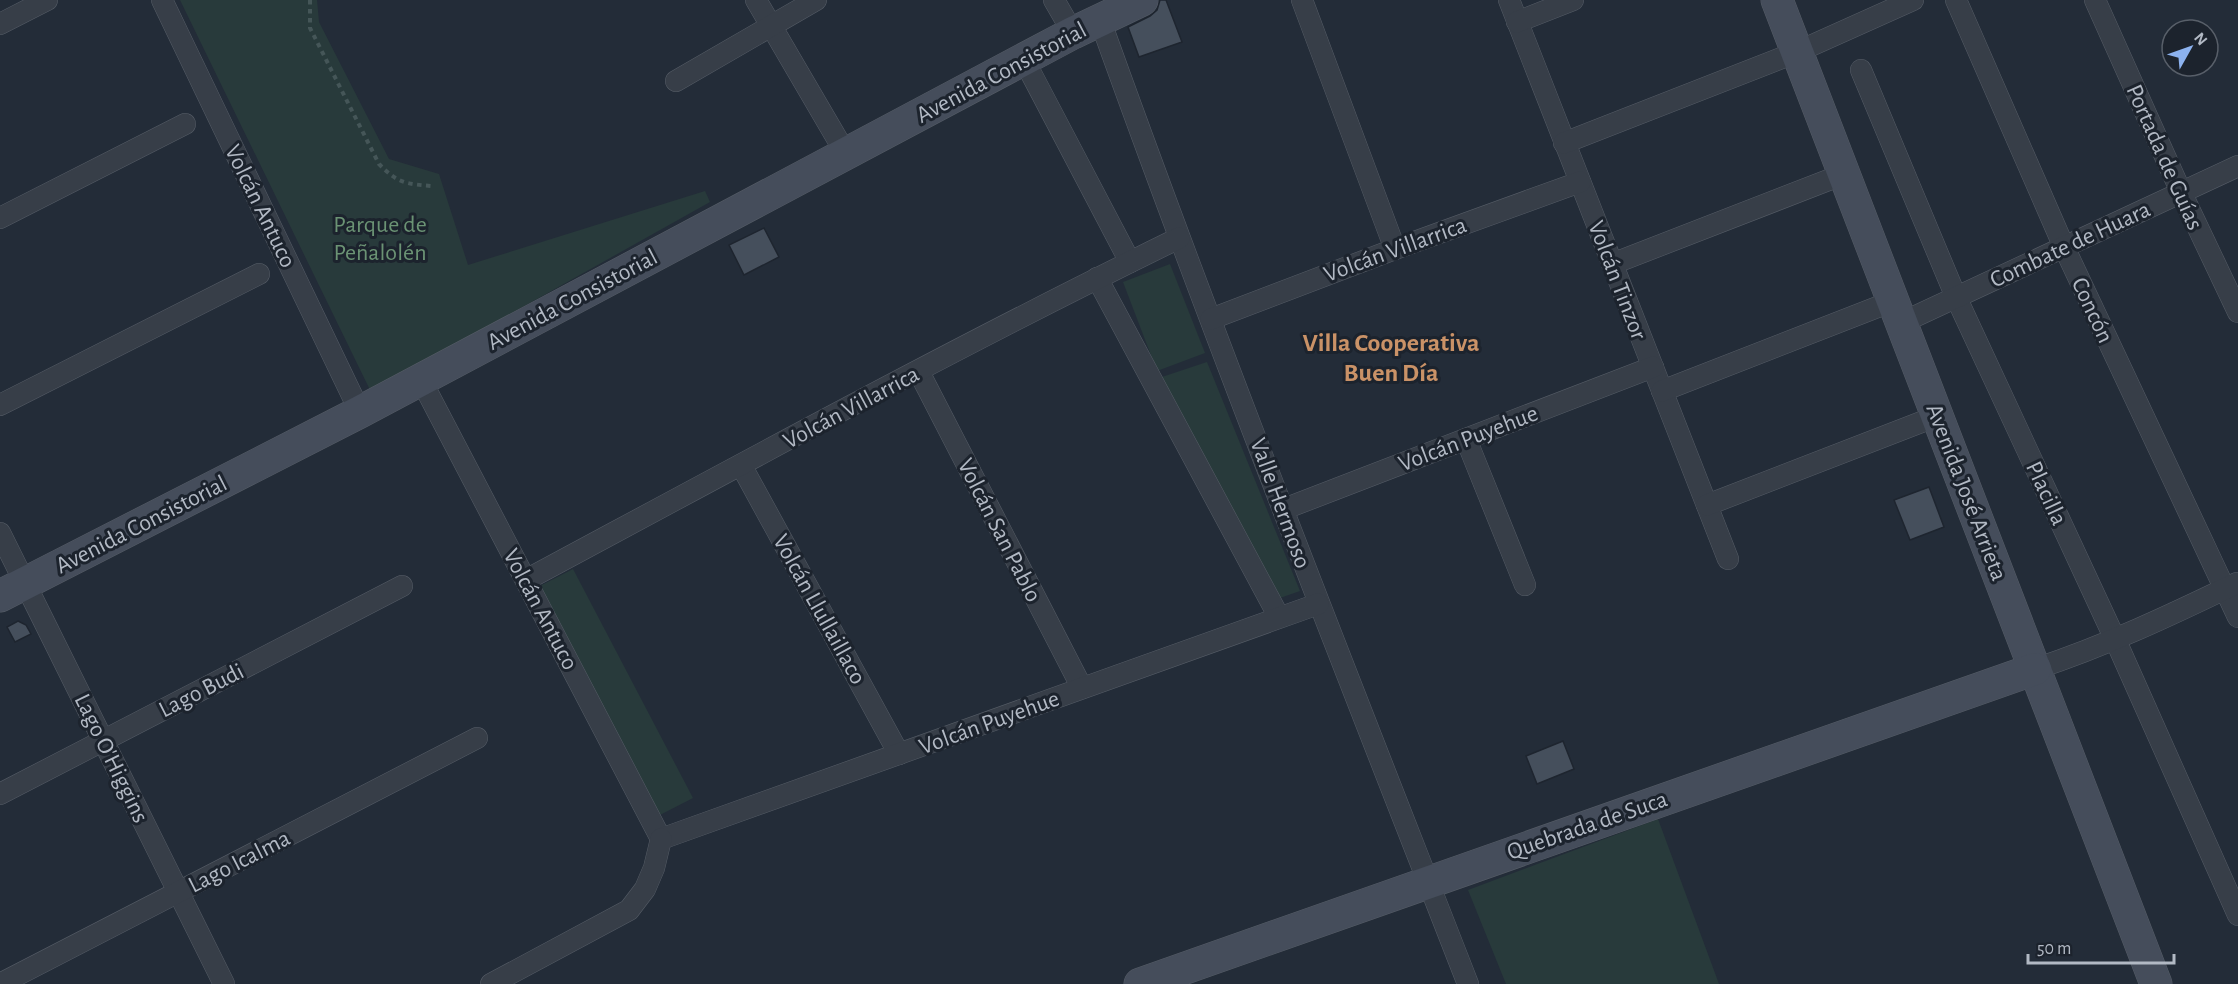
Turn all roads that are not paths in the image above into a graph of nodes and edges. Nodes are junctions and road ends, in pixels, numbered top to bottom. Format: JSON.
{"nodes":[{"id":1,"x":47,"y":0,"type":"edge"},
{"id":2,"x":162,"y":0,"type":"edge"},
{"id":3,"x":756,"y":0,"type":"edge"},
{"id":4,"x":816,"y":0,"type":"edge"},
{"id":5,"x":1054,"y":0,"type":"edge"},
{"id":6,"x":1142,"y":0,"type":"edge"},
{"id":7,"x":1302,"y":0,"type":"edge"},
{"id":8,"x":1509,"y":0,"type":"edge"},
{"id":9,"x":1573,"y":0,"type":"edge"},
{"id":10,"x":1777,"y":0,"type":"edge"},
{"id":11,"x":1913,"y":0,"type":"edge"},
{"id":12,"x":1956,"y":0,"type":"edge"},
{"id":13,"x":2095,"y":0,"type":"edge"},
{"id":14,"x":1517,"y":22,"type":"junction"},
{"id":15,"x":0,"y":24,"type":"edge"},
{"id":16,"x":771,"y":26,"type":"junction"},
{"id":17,"x":1087,"y":27,"type":"junction"},
{"id":18,"x":1797,"y":52,"type":"junction"},
{"id":19,"x":1024,"y":60,"type":"junction"},
{"id":20,"x":1861,"y":70,"type":"dead end"},
{"id":21,"x":676,"y":81,"type":"dead end"},
{"id":22,"x":185,"y":124,"type":"dead end"},
{"id":23,"x":1564,"y":142,"type":"junction"},
{"id":24,"x":846,"y":154,"type":"junction"},
{"id":25,"x":2238,"y":166,"type":"edge"},
{"id":26,"x":1844,"y":174,"type":"junction"},
{"id":27,"x":1580,"y":182,"type":"junction"},
{"id":28,"x":2181,"y":192,"type":"junction"},
{"id":29,"x":0,"y":218,"type":"edge"},
{"id":30,"x":1179,"y":238,"type":"junction"},
{"id":31,"x":2064,"y":247,"type":"junction"},
{"id":32,"x":1395,"y":249,"type":"junction"},
{"id":33,"x":1130,"y":262,"type":"junction"},
{"id":34,"x":1612,"y":264,"type":"junction"},
{"id":35,"x":259,"y":274,"type":"dead end"},
{"id":36,"x":1097,"y":278,"type":"junction"},
{"id":37,"x":1956,"y":297,"type":"junction"},
{"id":38,"x":1897,"y":312,"type":"junction"},
{"id":39,"x":2238,"y":312,"type":"edge"},
{"id":40,"x":1211,"y":319,"type":"junction"},
{"id":41,"x":1653,"y":367,"type":"junction"},
{"id":42,"x":919,"y":372,"type":"junction"},
{"id":43,"x":421,"y":380,"type":"junction"},
{"id":44,"x":1662,"y":391,"type":"junction"},
{"id":45,"x":0,"y":405,"type":"edge"},
{"id":46,"x":360,"y":412,"type":"junction"},
{"id":47,"x":1937,"y":416,"type":"junction"},
{"id":48,"x":1466,"y":439,"type":"junction"},
{"id":49,"x":741,"y":465,"type":"junction"},
{"id":50,"x":1707,"y":505,"type":"junction"},
{"id":51,"x":1284,"y":509,"type":"junction"},
{"id":52,"x":0,"y":533,"type":"edge"},
{"id":53,"x":1728,"y":559,"type":"dead end"},
{"id":54,"x":526,"y":580,"type":"junction"},
{"id":55,"x":1525,"y":585,"type":"dead end"},
{"id":56,"x":402,"y":586,"type":"dead end"},
{"id":57,"x":2232,"y":586,"type":"edge"},
{"id":58,"x":13,"y":590,"type":"edge"},
{"id":59,"x":1318,"y":604,"type":"junction"},
{"id":60,"x":1280,"y":617,"type":"junction"},
{"id":61,"x":2238,"y":617,"type":"edge"},
{"id":62,"x":2115,"y":639,"type":"junction"},
{"id":63,"x":2035,"y":669,"type":"junction"},
{"id":64,"x":1082,"y":688,"type":"junction"},
{"id":65,"x":477,"y":738,"type":"dead end"},
{"id":66,"x":103,"y":741,"type":"junction"},
{"id":67,"x":899,"y":754,"type":"junction"},
{"id":68,"x":0,"y":794,"type":"edge"},
{"id":69,"x":661,"y":839,"type":"junction"},
{"id":70,"x":1428,"y":881,"type":"junction"},
{"id":71,"x":178,"y":892,"type":"junction"},
{"id":72,"x":2238,"y":915,"type":"edge"},
{"id":73,"x":0,"y":984,"type":"edge"},
{"id":74,"x":224,"y":984,"type":"edge"},
{"id":75,"x":490,"y":984,"type":"edge"},
{"id":76,"x":1140,"y":984,"type":"edge"},
{"id":77,"x":1468,"y":984,"type":"edge"},
{"id":78,"x":2156,"y":984,"type":"edge"}],
"edges":[{"from":1,"to":15,"type":"street"},
{"from":2,"to":46,"type":"street","name":"Volcán Antuco"},
{"from":3,"to":16,"type":"street"},
{"from":4,"to":16,"type":"street"},
{"from":5,"to":17,"type":"street","name":"Valle Hermoso"},
{"from":6,"to":17,"type":"street","name":"Avenida Consistorial"},
{"from":7,"to":32,"type":"street"},
{"from":8,"to":14,"type":"street","name":"Volcán Tinzor"},
{"from":9,"to":14,"type":"street"},
{"from":10,"to":18,"type":"street","name":"Avenida José Arrieta"},
{"from":11,"to":18,"type":"street"},
{"from":12,"to":31,"type":"street","name":"Concón"},
{"from":13,"to":28,"type":"street","name":"Portada de Guías"},
{"from":14,"to":23,"type":"street","name":"Volcán Tinzor"},
{"from":16,"to":21,"type":"street"},
{"from":16,"to":24,"type":"street"},
{"from":17,"to":19,"type":"street","name":"Avenida Consistorial"},
{"from":17,"to":30,"type":"street","name":"Valle Hermoso"},
{"from":18,"to":23,"type":"street"},
{"from":18,"to":26,"type":"street","name":"Avenida José Arrieta"},
{"from":19,"to":24,"type":"street","name":"Avenida Consistorial"},
{"from":19,"to":33,"type":"street"},
{"from":20,"to":37,"type":"street","name":"Placilla"},
{"from":22,"to":29,"type":"street"},
{"from":23,"to":27,"type":"street","name":"Volcán Tinzor"},
{"from":24,"to":43,"type":"street","name":"Avenida Consistorial"},
{"from":25,"to":28,"type":"street","name":"Combate de Huara"},
{"from":26,"to":34,"type":"street"},
{"from":26,"to":38,"type":"street","name":"Avenida José Arrieta"},
{"from":27,"to":32,"type":"street","name":"Volcán Villarrica"},
{"from":27,"to":34,"type":"street","name":"Volcán Tinzor"},
{"from":28,"to":31,"type":"street","name":"Combate de Huara"},
{"from":28,"to":39,"type":"street","name":"Portada de Guías"},
{"from":30,"to":33,"type":"street","name":"Volcán Villarrica"},
{"from":30,"to":40,"type":"street","name":"Valle Hermoso"},
{"from":31,"to":37,"type":"street","name":"Combate de Huara"},
{"from":31,"to":57,"type":"street","name":"Concón"},
{"from":32,"to":40,"type":"street","name":"Volcán Villarrica"},
{"from":33,"to":36,"type":"street","name":"Volcán Villarrica"},
{"from":34,"to":41,"type":"street","name":"Volcán Tinzor"},
{"from":35,"to":45,"type":"street"},
{"from":36,"to":42,"type":"street","name":"Volcán Villarrica"},
{"from":36,"to":60,"type":"street","name":"Valle Hermoso"},
{"from":37,"to":38,"type":"street","name":"Combate de Huara"},
{"from":37,"to":62,"type":"street","name":"Placilla"},
{"from":38,"to":44,"type":"street","name":"Combate de Huara"},
{"from":38,"to":47,"type":"street","name":"Avenida José Arrieta"},
{"from":40,"to":51,"type":"street","name":"Valle Hermoso"},
{"from":41,"to":44,"type":"street","name":"Volcán Tinzor"},
{"from":41,"to":48,"type":"street","name":"Volcán Puyehue"},
{"from":42,"to":49,"type":"street","name":"Volcán Villarrica"},
{"from":42,"to":64,"type":"street","name":"Volcán San Pablo"},
{"from":43,"to":46,"type":"street","name":"Avenida Consistorial"},
{"from":43,"to":54,"type":"street","name":"Volcán Antuco"},
{"from":44,"to":50,"type":"street","name":"Volcán Tinzor"},
{"from":46,"to":58,"type":"street","name":"Avenida Consistorial"},
{"from":47,"to":50,"type":"street"},
{"from":47,"to":63,"type":"street","name":"Avenida José Arrieta"},
{"from":48,"to":51,"type":"street","name":"Volcán Puyehue"},
{"from":48,"to":55,"type":"street"},
{"from":49,"to":54,"type":"street","name":"Volcán Villarrica"},
{"from":49,"to":67,"type":"street","name":"Volcán Llullaillaco"},
{"from":50,"to":53,"type":"street","name":"Volcán Tinzor"},
{"from":51,"to":59,"type":"street","name":"Valle Hermoso"},
{"from":52,"to":58,"type":"street","name":"Lago O'Higgins"},
{"from":54,"to":69,"type":"street","name":"Volcán Antuco"},
{"from":56,"to":66,"type":"street","name":"Lago Budi"},
{"from":57,"to":61,"type":"street","name":"Concón"},
{"from":57,"to":62,"type":"street"},
{"from":58,"to":66,"type":"street","name":"Lago O'Higgins"},
{"from":59,"to":60,"type":"street","name":"Volcán Puyehue"},
{"from":59,"to":70,"type":"street","name":"Valle Hermoso"},
{"from":60,"to":64,"type":"street","name":"Volcán Puyehue"},
{"from":62,"to":63,"type":"street"},
{"from":62,"to":72,"type":"street","name":"Placilla"},
{"from":63,"to":70,"type":"street","name":"Quebrada de Suca"},
{"from":63,"to":78,"type":"street","name":"Avenida José Arrieta"},
{"from":64,"to":67,"type":"street","name":"Volcán Puyehue"},
{"from":65,"to":71,"type":"street","name":"Lago Icalma"},
{"from":66,"to":68,"type":"street","name":"Lago Budi"},
{"from":66,"to":71,"type":"street","name":"Lago O'Higgins"},
{"from":67,"to":69,"type":"street","name":"Volcán Puyehue"},
{"from":69,"to":75,"type":"street"},
{"from":70,"to":76,"type":"street","name":"Quebrada de Suca"},
{"from":70,"to":77,"type":"street","name":"Valle Hermoso"},
{"from":71,"to":73,"type":"street","name":"Lago Icalma"},
{"from":71,"to":74,"type":"street","name":"Lago O'Higgins"}]}
